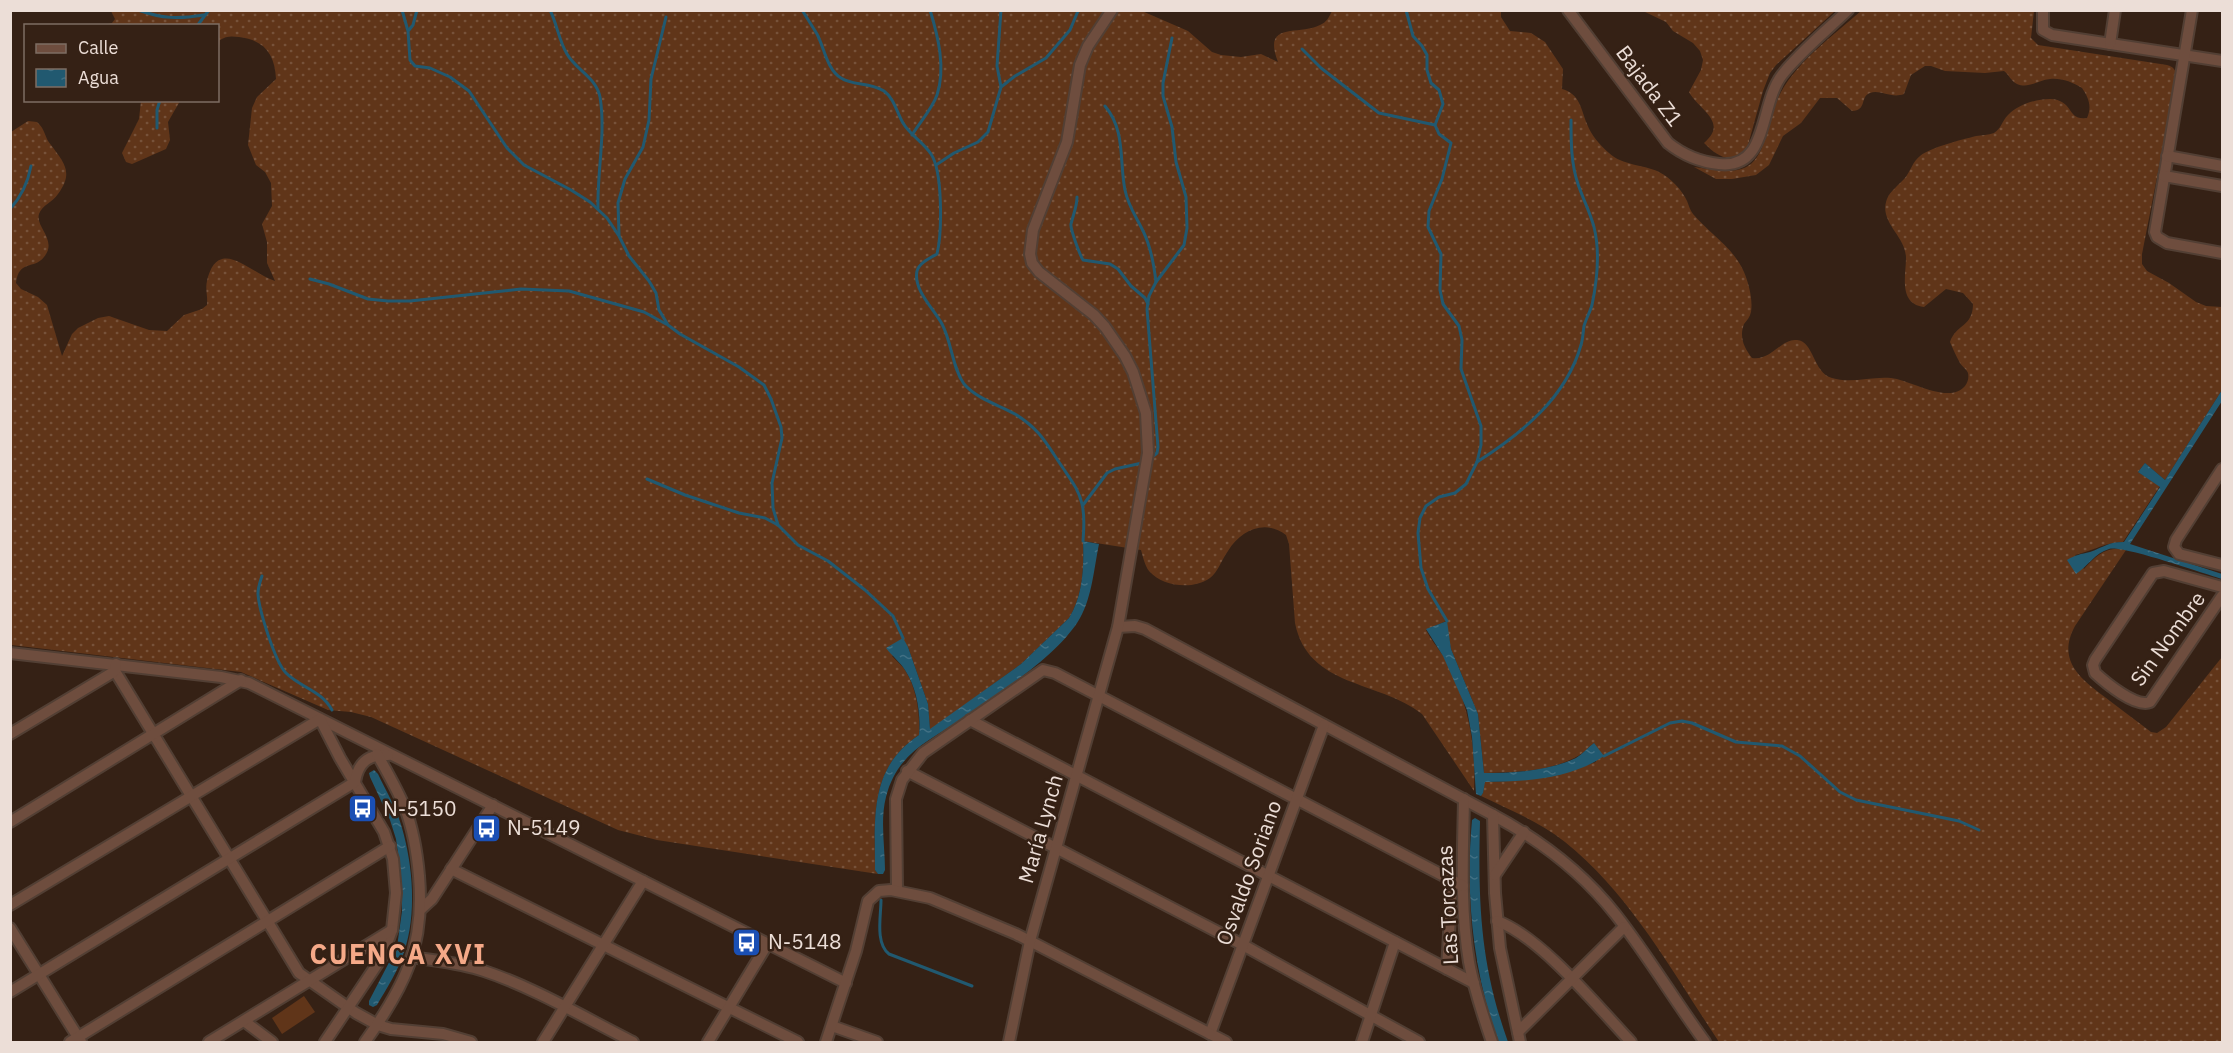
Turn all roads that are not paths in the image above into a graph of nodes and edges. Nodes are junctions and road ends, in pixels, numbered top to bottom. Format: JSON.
{"nodes":[{"id":1,"x":1113,"y":10,"type":"edge"},
{"id":2,"x":1568,"y":10,"type":"edge"},
{"id":3,"x":1848,"y":10,"type":"edge"},
{"id":4,"x":2043,"y":10,"type":"edge"},
{"id":5,"x":2115,"y":10,"type":"edge"},
{"id":6,"x":2192,"y":10,"type":"edge"},
{"id":7,"x":2110,"y":44,"type":"junction"},
{"id":8,"x":2184,"y":55,"type":"junction"},
{"id":9,"x":2223,"y":61,"type":"edge"},
{"id":10,"x":2167,"y":156,"type":"junction"},
{"id":11,"x":2223,"y":166,"type":"edge"},
{"id":12,"x":2164,"y":176,"type":"junction"},
{"id":13,"x":2223,"y":186,"type":"edge"},
{"id":14,"x":2223,"y":253,"type":"edge"},
{"id":15,"x":2223,"y":469,"type":"edge"},
{"id":16,"x":2223,"y":565,"type":"edge"},
{"id":17,"x":2223,"y":587,"type":"edge"},
{"id":18,"x":2223,"y":596,"type":"edge"},
{"id":19,"x":1118,"y":627,"type":"junction"},
{"id":20,"x":10,"y":653,"type":"edge"},
{"id":21,"x":115,"y":668,"type":"junction"},
{"id":22,"x":241,"y":680,"type":"junction"},
{"id":23,"x":1099,"y":696,"type":"junction"},
{"id":24,"x":320,"y":719,"type":"junction"},
{"id":25,"x":970,"y":720,"type":"junction"},
{"id":26,"x":1324,"y":724,"type":"junction"},
{"id":27,"x":10,"y":734,"type":"edge"},
{"id":28,"x":153,"y":734,"type":"junction"},
{"id":29,"x":377,"y":754,"type":"junction"},
{"id":30,"x":392,"y":755,"type":"junction"},
{"id":31,"x":907,"y":771,"type":"junction"},
{"id":32,"x":1076,"y":775,"type":"junction"},
{"id":33,"x":355,"y":782,"type":"junction"},
{"id":34,"x":191,"y":796,"type":"junction"},
{"id":35,"x":1297,"y":799,"type":"junction"},
{"id":36,"x":1464,"y":799,"type":"junction"},
{"id":37,"x":493,"y":805,"type":"junction"},
{"id":38,"x":1493,"y":814,"type":"junction"},
{"id":39,"x":10,"y":822,"type":"edge"},
{"id":40,"x":1524,"y":832,"type":"junction"},
{"id":41,"x":390,"y":846,"type":"junction"},
{"id":42,"x":1056,"y":848,"type":"junction"},
{"id":43,"x":229,"y":859,"type":"junction"},
{"id":44,"x":451,"y":869,"type":"junction"},
{"id":45,"x":1495,"y":875,"type":"junction"},
{"id":46,"x":1269,"y":876,"type":"junction"},
{"id":47,"x":1452,"y":879,"type":"junction"},
{"id":48,"x":643,"y":881,"type":"junction"},
{"id":49,"x":1463,"y":885,"type":"junction"},
{"id":50,"x":897,"y":890,"type":"junction"},
{"id":51,"x":10,"y":905,"type":"edge"},
{"id":52,"x":421,"y":909,"type":"junction"},
{"id":53,"x":1497,"y":921,"type":"junction"},
{"id":54,"x":267,"y":922,"type":"junction"},
{"id":55,"x":1624,"y":927,"type":"junction"},
{"id":56,"x":10,"y":928,"type":"edge"},
{"id":57,"x":392,"y":930,"type":"junction"},
{"id":58,"x":1030,"y":941,"type":"junction"},
{"id":59,"x":1395,"y":942,"type":"junction"},
{"id":60,"x":768,"y":944,"type":"junction"},
{"id":61,"x":603,"y":945,"type":"junction"},
{"id":62,"x":1243,"y":945,"type":"junction"},
{"id":63,"x":412,"y":957,"type":"junction"},
{"id":64,"x":1447,"y":969,"type":"junction"},
{"id":65,"x":39,"y":974,"type":"junction"},
{"id":66,"x":1572,"y":979,"type":"junction"},
{"id":67,"x":309,"y":981,"type":"junction"},
{"id":68,"x":846,"y":983,"type":"junction"},
{"id":69,"x":1474,"y":983,"type":"junction"},
{"id":70,"x":10,"y":992,"type":"edge"},
{"id":71,"x":564,"y":1008,"type":"junction"},
{"id":72,"x":729,"y":1008,"type":"junction"},
{"id":73,"x":349,"y":1009,"type":"junction"},
{"id":74,"x":1371,"y":1016,"type":"junction"},
{"id":75,"x":244,"y":1022,"type":"junction"},
{"id":76,"x":378,"y":1025,"type":"junction"},
{"id":77,"x":832,"y":1026,"type":"junction"},
{"id":78,"x":1210,"y":1034,"type":"junction"},
{"id":79,"x":1520,"y":1040,"type":"edge"},
{"id":80,"x":76,"y":1041,"type":"edge"},
{"id":81,"x":209,"y":1042,"type":"edge"},
{"id":82,"x":272,"y":1042,"type":"edge"},
{"id":83,"x":325,"y":1042,"type":"edge"},
{"id":84,"x":365,"y":1042,"type":"edge"},
{"id":85,"x":471,"y":1042,"type":"edge"},
{"id":86,"x":543,"y":1042,"type":"edge"},
{"id":87,"x":633,"y":1042,"type":"edge"},
{"id":88,"x":708,"y":1042,"type":"edge"},
{"id":89,"x":798,"y":1042,"type":"edge"},
{"id":90,"x":826,"y":1042,"type":"edge"},
{"id":91,"x":877,"y":1042,"type":"edge"},
{"id":92,"x":1009,"y":1042,"type":"edge"},
{"id":93,"x":1224,"y":1042,"type":"edge"},
{"id":94,"x":1362,"y":1042,"type":"edge"},
{"id":95,"x":1419,"y":1042,"type":"edge"},
{"id":96,"x":1492,"y":1042,"type":"edge"},
{"id":97,"x":1631,"y":1042,"type":"edge"},
{"id":98,"x":1705,"y":1042,"type":"edge"}],
"edges":[{"from":1,"to":19,"type":"street","name":"María Lynch"},
{"from":2,"to":3,"type":"street","name":"Bajada Z1"},
{"from":4,"to":7,"type":"street"},
{"from":5,"to":7,"type":"street"},
{"from":6,"to":8,"type":"street"},
{"from":7,"to":8,"type":"street"},
{"from":8,"to":9,"type":"street"},
{"from":8,"to":10,"type":"street"},
{"from":10,"to":11,"type":"street"},
{"from":10,"to":12,"type":"street"},
{"from":12,"to":13,"type":"street"},
{"from":12,"to":14,"type":"street"},
{"from":15,"to":16,"type":"street"},
{"from":17,"to":18,"type":"street","name":"Sin Nombre"},
{"from":19,"to":23,"type":"street","name":"María Lynch"},
{"from":19,"to":26,"type":"street"},
{"from":20,"to":21,"type":"street"},
{"from":21,"to":22,"type":"street"},
{"from":21,"to":27,"type":"street"},
{"from":21,"to":28,"type":"street"},
{"from":22,"to":24,"type":"street"},
{"from":22,"to":28,"type":"street"},
{"from":23,"to":25,"type":"street"},
{"from":23,"to":32,"type":"street","name":"María Lynch"},
{"from":23,"to":35,"type":"street"},
{"from":24,"to":30,"type":"street"},
{"from":24,"to":33,"type":"street"},
{"from":24,"to":34,"type":"street"},
{"from":25,"to":31,"type":"street"},
{"from":25,"to":32,"type":"street"},
{"from":26,"to":35,"type":"street","name":"Osvaldo Soriano"},
{"from":26,"to":36,"type":"street"},
{"from":28,"to":34,"type":"street"},
{"from":28,"to":39,"type":"street"},
{"from":29,"to":30,"type":"street"},
{"from":29,"to":33,"type":"street"},
{"from":29,"to":52,"type":"street"},
{"from":30,"to":37,"type":"street"},
{"from":31,"to":42,"type":"street"},
{"from":31,"to":50,"type":"street"},
{"from":32,"to":42,"type":"street","name":"María Lynch"},
{"from":32,"to":46,"type":"street"},
{"from":33,"to":41,"type":"street"},
{"from":33,"to":43,"type":"street"},
{"from":34,"to":43,"type":"street"},
{"from":34,"to":51,"type":"street"},
{"from":35,"to":46,"type":"street","name":"Osvaldo Soriano"},
{"from":35,"to":47,"type":"street"},
{"from":36,"to":38,"type":"street"},
{"from":36,"to":49,"type":"street","name":"Las Torcazas"},
{"from":37,"to":44,"type":"street"},
{"from":37,"to":48,"type":"street"},
{"from":38,"to":40,"type":"street"},
{"from":38,"to":45,"type":"street"},
{"from":40,"to":45,"type":"street"},
{"from":40,"to":55,"type":"street"},
{"from":41,"to":54,"type":"street"},
{"from":41,"to":57,"type":"street"},
{"from":42,"to":58,"type":"street","name":"María Lynch"},
{"from":42,"to":62,"type":"street"},
{"from":43,"to":54,"type":"street"},
{"from":43,"to":65,"type":"street"},
{"from":44,"to":52,"type":"street"},
{"from":44,"to":61,"type":"street"},
{"from":45,"to":53,"type":"street"},
{"from":46,"to":59,"type":"street"},
{"from":46,"to":62,"type":"street","name":"Osvaldo Soriano"},
{"from":47,"to":49,"type":"street"},
{"from":47,"to":64,"type":"street"},
{"from":48,"to":60,"type":"street"},
{"from":48,"to":61,"type":"street"},
{"from":49,"to":69,"type":"street","name":"Las Torcazas"},
{"from":50,"to":58,"type":"street"},
{"from":50,"to":68,"type":"street"},
{"from":52,"to":63,"type":"street"},
{"from":53,"to":66,"type":"street"},
{"from":53,"to":79,"type":"street"},
{"from":54,"to":67,"type":"street"},
{"from":54,"to":80,"type":"street"},
{"from":55,"to":66,"type":"street"},
{"from":55,"to":98,"type":"street"},
{"from":56,"to":65,"type":"street"},
{"from":57,"to":67,"type":"street"},
{"from":57,"to":73,"type":"street"},
{"from":58,"to":78,"type":"street"},
{"from":58,"to":92,"type":"street","name":"María Lynch"},
{"from":59,"to":64,"type":"street"},
{"from":59,"to":74,"type":"street"},
{"from":60,"to":68,"type":"street"},
{"from":60,"to":72,"type":"street"},
{"from":61,"to":71,"type":"street"},
{"from":61,"to":72,"type":"street"},
{"from":62,"to":74,"type":"street"},
{"from":62,"to":78,"type":"street","name":"Osvaldo Soriano"},
{"from":63,"to":71,"type":"street"},
{"from":63,"to":76,"type":"street"},
{"from":64,"to":69,"type":"street"},
{"from":65,"to":70,"type":"street"},
{"from":65,"to":80,"type":"street"},
{"from":66,"to":79,"type":"street"},
{"from":66,"to":97,"type":"street"},
{"from":67,"to":73,"type":"street"},
{"from":67,"to":75,"type":"street"},
{"from":68,"to":77,"type":"street"},
{"from":69,"to":96,"type":"street","name":"Las Torcazas"},
{"from":71,"to":86,"type":"street"},
{"from":71,"to":87,"type":"street"},
{"from":72,"to":88,"type":"street"},
{"from":72,"to":89,"type":"street"},
{"from":73,"to":76,"type":"street"},
{"from":73,"to":83,"type":"street"},
{"from":74,"to":94,"type":"street"},
{"from":74,"to":95,"type":"street"},
{"from":75,"to":81,"type":"street"},
{"from":75,"to":82,"type":"street"},
{"from":76,"to":84,"type":"street"},
{"from":76,"to":85,"type":"street"},
{"from":77,"to":90,"type":"street"},
{"from":77,"to":91,"type":"street"},
{"from":78,"to":93,"type":"street"}]}
